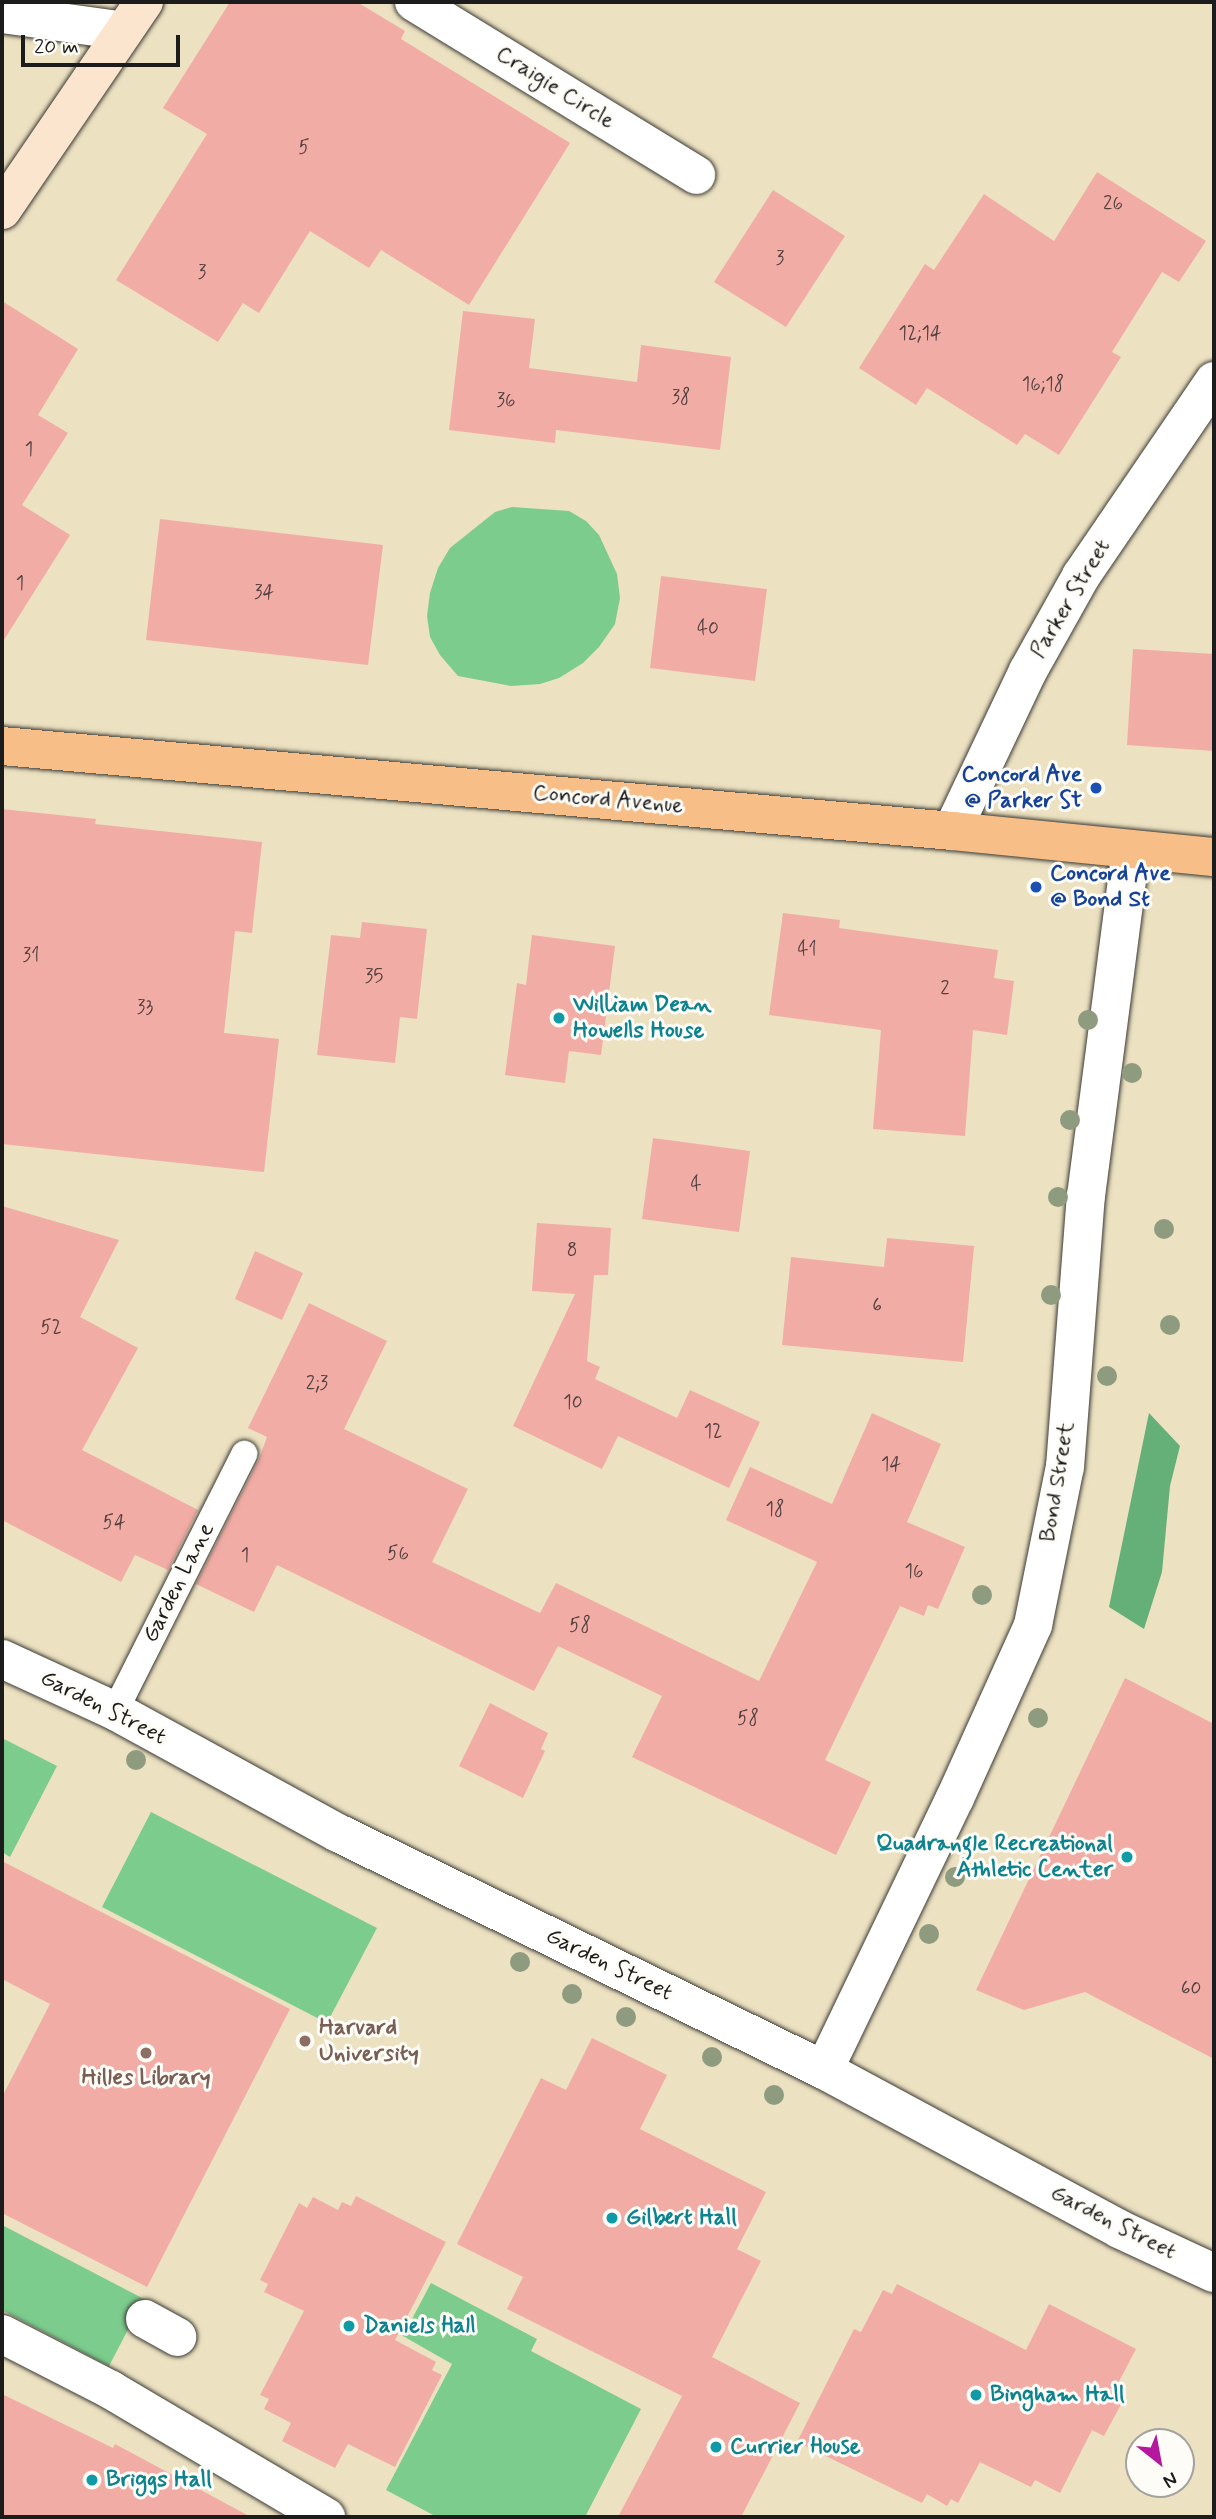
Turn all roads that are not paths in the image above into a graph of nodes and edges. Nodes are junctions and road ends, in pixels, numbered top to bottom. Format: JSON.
{"nodes":[{"id":1,"x":414,"y":2,"type":"edge"},
{"id":2,"x":2,"y":14,"type":"edge"},
{"id":3,"x":134,"y":16,"type":"edge"},
{"id":4,"x":696,"y":175,"type":"dead end"},
{"id":5,"x":2,"y":210,"type":"edge"},
{"id":6,"x":1214,"y":381,"type":"edge"},
{"id":7,"x":2,"y":746,"type":"edge"},
{"id":8,"x":952,"y":831,"type":"junction"},
{"id":9,"x":1131,"y":849,"type":"junction"},
{"id":10,"x":1214,"y":857,"type":"edge"},
{"id":11,"x":244,"y":1454,"type":"dead end"},
{"id":12,"x":2,"y":1659,"type":"edge"},
{"id":13,"x":115,"y":1711,"type":"junction"},
{"id":14,"x":824,"y":2070,"type":"junction"},
{"id":15,"x":1214,"y":2273,"type":"edge"},
{"id":16,"x":2,"y":2334,"type":"edge"},
{"id":17,"x":326,"y":2517,"type":"edge"}],
"edges":[{"from":1,"to":4,"type":"street","name":"Craigie Circle"},
{"from":2,"to":3,"type":"street"},
{"from":3,"to":5,"type":"main road"},
{"from":6,"to":8,"type":"street","name":"Parker Street"},
{"from":7,"to":8,"type":"main road","name":"Concord Avenue"},
{"from":8,"to":9,"type":"main road","name":"Concord Avenue"},
{"from":9,"to":10,"type":"main road","name":"Concord Avenue"},
{"from":9,"to":14,"type":"street","name":"Bond Street"},
{"from":11,"to":13,"type":"lane","name":"Garden Lane"},
{"from":12,"to":13,"type":"street","name":"Garden Street"},
{"from":13,"to":14,"type":"street","name":"Garden Street"},
{"from":14,"to":15,"type":"street","name":"Garden Street"},
{"from":16,"to":17,"type":"street"}]}
